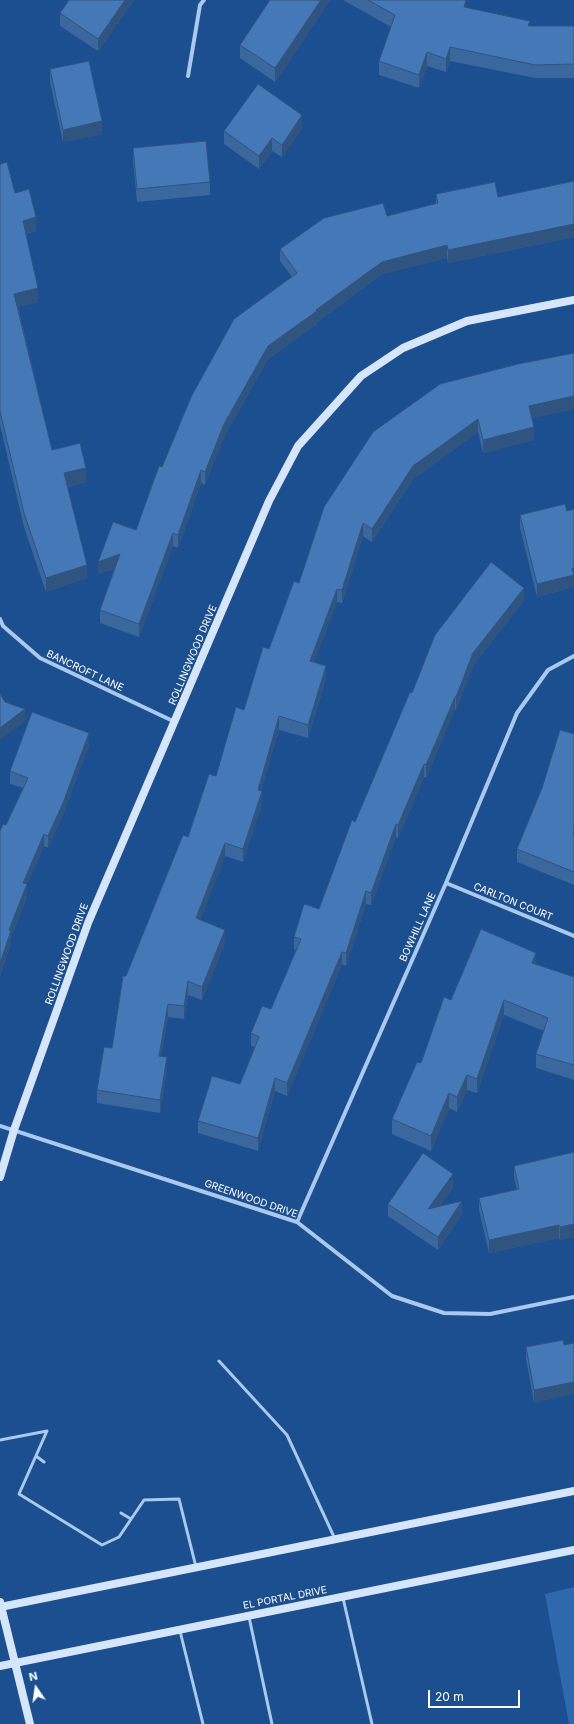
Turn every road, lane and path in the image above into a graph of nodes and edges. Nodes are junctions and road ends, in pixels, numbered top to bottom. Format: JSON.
{"nodes":[{"id":1,"x":204,"y":0,"type":"edge"},
{"id":2,"x":188,"y":76,"type":"dead end"},
{"id":3,"x":574,"y":300,"type":"edge"},
{"id":4,"x":0,"y":619,"type":"edge"},
{"id":5,"x":574,"y":656,"type":"edge"},
{"id":6,"x":175,"y":722,"type":"junction"},
{"id":7,"x":446,"y":883,"type":"junction"},
{"id":8,"x":574,"y":936,"type":"edge"},
{"id":9,"x":0,"y":1126,"type":"edge"},
{"id":10,"x":14,"y":1130,"type":"junction"},
{"id":11,"x":0,"y":1177,"type":"edge"},
{"id":12,"x":297,"y":1222,"type":"junction"},
{"id":13,"x":574,"y":1297,"type":"edge"},
{"id":14,"x":219,"y":1361,"type":"dead end"},
{"id":15,"x":0,"y":1440,"type":"edge"},
{"id":16,"x":36,"y":1456,"type":"junction"},
{"id":17,"x":44,"y":1462,"type":"dead end"},
{"id":18,"x":574,"y":1491,"type":"edge"},
{"id":19,"x":121,"y":1513,"type":"dead end"},
{"id":20,"x":131,"y":1520,"type":"junction"},
{"id":21,"x":335,"y":1539,"type":"junction"},
{"id":22,"x":574,"y":1550,"type":"edge"},
{"id":23,"x":196,"y":1567,"type":"junction"},
{"id":24,"x":343,"y":1596,"type":"junction"},
{"id":25,"x":0,"y":1605,"type":"edge"},
{"id":26,"x":248,"y":1616,"type":"junction"},
{"id":27,"x":180,"y":1629,"type":"junction"},
{"id":28,"x":15,"y":1663,"type":"junction"},
{"id":29,"x":0,"y":1666,"type":"edge"},
{"id":30,"x":30,"y":1724,"type":"edge"},
{"id":31,"x":203,"y":1724,"type":"edge"},
{"id":32,"x":272,"y":1724,"type":"edge"},
{"id":33,"x":372,"y":1724,"type":"edge"}],
"edges":[{"from":1,"to":2,"type":"street"},
{"from":3,"to":6,"type":"street","name":"ROLLINGWOOD DRIVE"},
{"from":4,"to":6,"type":"street","name":"BANCROFT LANE"},
{"from":5,"to":7,"type":"street","name":"BOWHILL LANE"},
{"from":6,"to":10,"type":"street","name":"ROLLINGWOOD DRIVE"},
{"from":7,"to":8,"type":"street","name":"CARLTON COURT"},
{"from":7,"to":12,"type":"street","name":"BOWHILL LANE"},
{"from":9,"to":10,"type":"street","name":"GREENWOOD DRIVE"},
{"from":10,"to":11,"type":"street","name":"ROLLINGWOOD DRIVE"},
{"from":10,"to":12,"type":"street","name":"GREENWOOD DRIVE"},
{"from":12,"to":13,"type":"street","name":"GREENWOOD DRIVE"},
{"from":14,"to":21,"type":"lane"},
{"from":15,"to":16,"type":"lane"},
{"from":16,"to":17,"type":"lane"},
{"from":16,"to":20,"type":"lane"},
{"from":18,"to":21,"type":"street"},
{"from":19,"to":20,"type":"lane"},
{"from":20,"to":23,"type":"lane"},
{"from":21,"to":23,"type":"street"},
{"from":22,"to":24,"type":"street","name":"EL PORTAL DRIVE"},
{"from":23,"to":25,"type":"street"},
{"from":24,"to":26,"type":"street","name":"EL PORTAL DRIVE"},
{"from":24,"to":33,"type":"lane"},
{"from":25,"to":28,"type":"street"},
{"from":26,"to":27,"type":"street","name":"EL PORTAL DRIVE"},
{"from":26,"to":32,"type":"lane"},
{"from":27,"to":28,"type":"street","name":"EL PORTAL DRIVE"},
{"from":27,"to":31,"type":"lane"},
{"from":28,"to":29,"type":"street","name":"EL PORTAL DRIVE"},
{"from":28,"to":30,"type":"street"}]}
